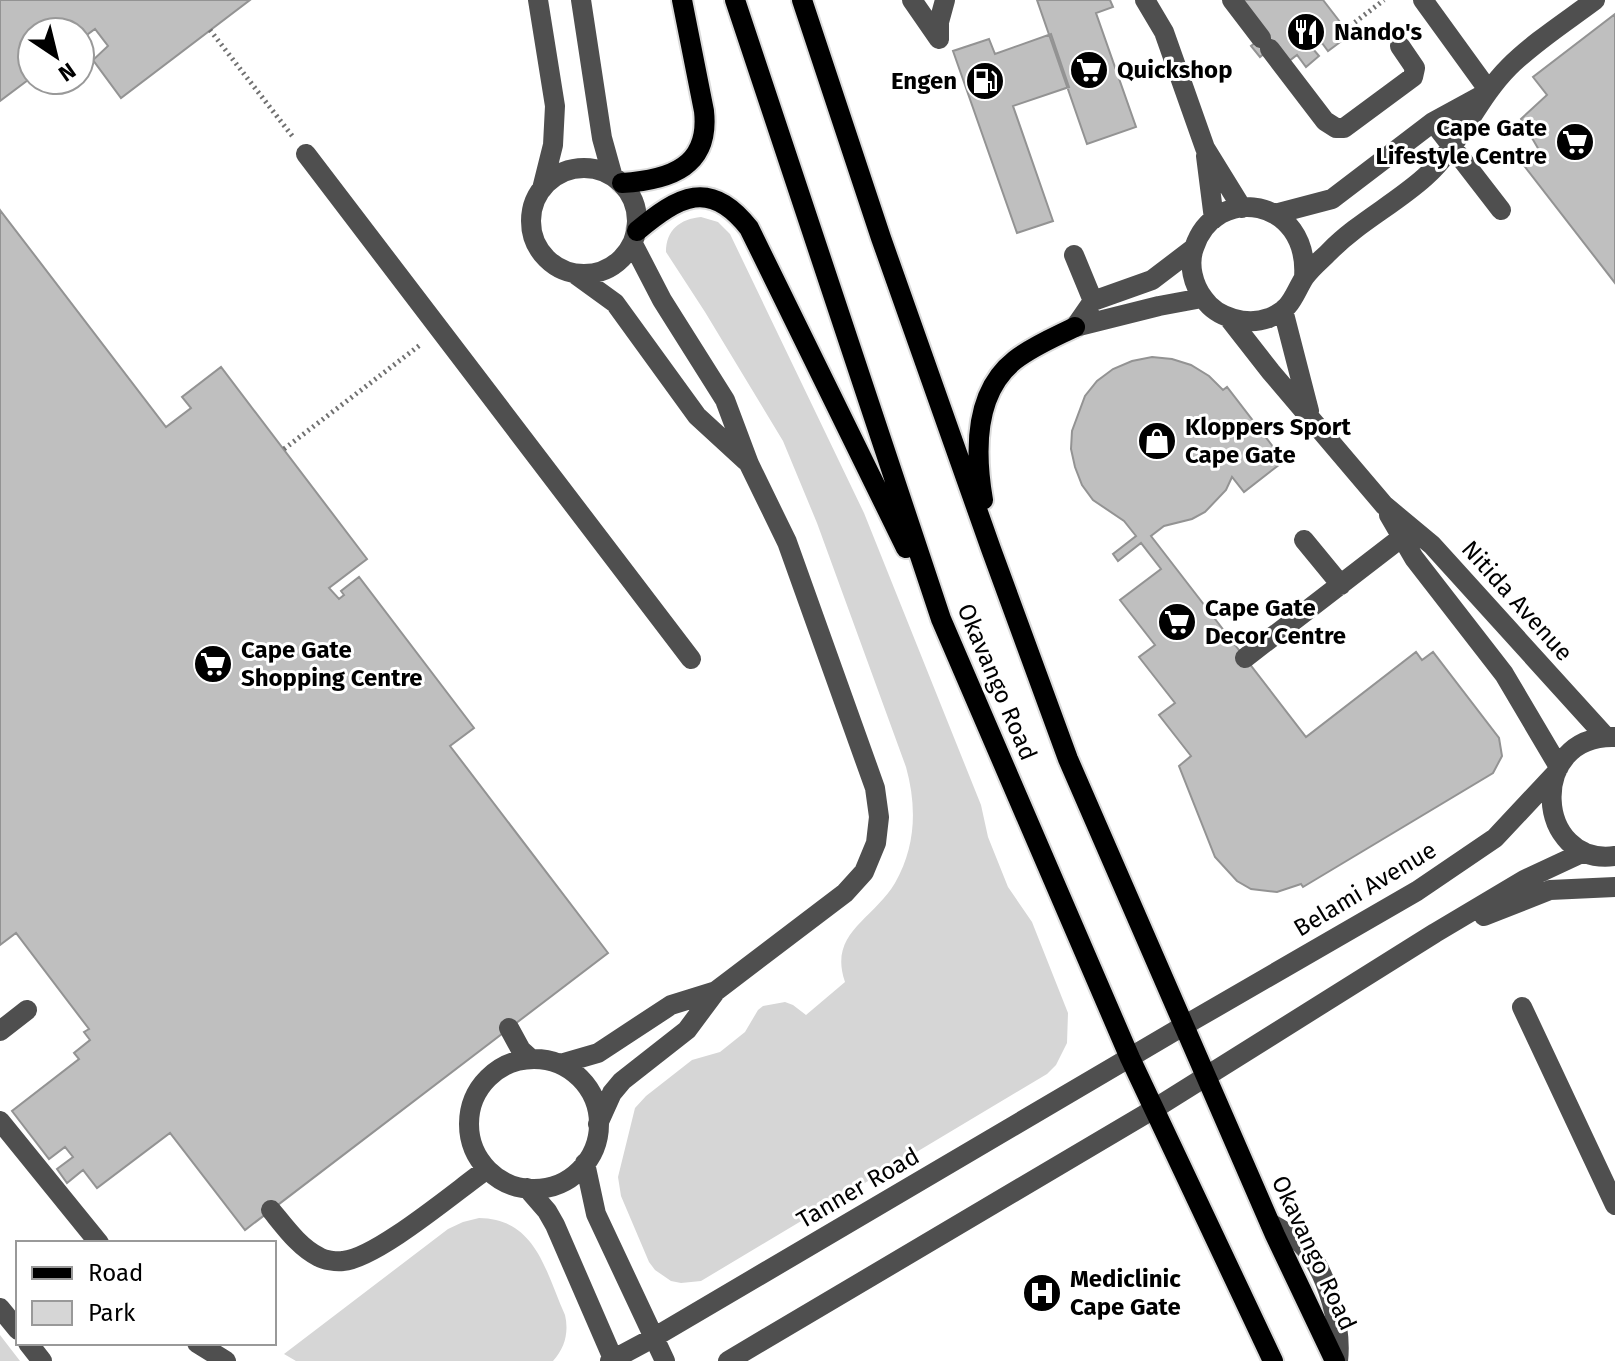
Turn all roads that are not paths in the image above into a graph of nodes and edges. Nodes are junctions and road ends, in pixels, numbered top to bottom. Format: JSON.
{"nodes":[{"id":1,"x":538,"y":0,"type":"edge"},
{"id":2,"x":581,"y":0,"type":"edge"},
{"id":3,"x":682,"y":0,"type":"edge"},
{"id":4,"x":735,"y":0,"type":"edge"},
{"id":5,"x":802,"y":0,"type":"edge"},
{"id":6,"x":912,"y":0,"type":"edge"},
{"id":7,"x":945,"y":0,"type":"edge"},
{"id":8,"x":1145,"y":0,"type":"edge"},
{"id":9,"x":1162,"y":0,"type":"edge"},
{"id":10,"x":1232,"y":0,"type":"edge"},
{"id":11,"x":1423,"y":0,"type":"edge"},
{"id":12,"x":1595,"y":0,"type":"edge"},
{"id":13,"x":1164,"y":32,"type":"junction"},
{"id":14,"x":1400,"y":46,"type":"dead end"},
{"id":15,"x":1489,"y":91,"type":"junction"},
{"id":16,"x":1433,"y":122,"type":"junction"},
{"id":17,"x":1205,"y":148,"type":"junction"},
{"id":18,"x":1453,"y":148,"type":"junction"},
{"id":19,"x":306,"y":154,"type":"road end"},
{"id":20,"x":617,"y":178,"type":"junction"},
{"id":21,"x":542,"y":189,"type":"junction"},
{"id":22,"x":1242,"y":208,"type":"junction"},
{"id":23,"x":1501,"y":210,"type":"dead end"},
{"id":24,"x":1275,"y":214,"type":"junction"},
{"id":25,"x":1214,"y":219,"type":"junction"},
{"id":26,"x":635,"y":237,"type":"junction"},
{"id":27,"x":1194,"y":248,"type":"junction"},
{"id":28,"x":1074,"y":255,"type":"dead end"},
{"id":29,"x":573,"y":273,"type":"junction"},
{"id":30,"x":1304,"y":278,"type":"junction"},
{"id":31,"x":1202,"y":298,"type":"junction"},
{"id":32,"x":1093,"y":301,"type":"junction"},
{"id":33,"x":1283,"y":310,"type":"junction"},
{"id":34,"x":1228,"y":317,"type":"junction"},
{"id":35,"x":1075,"y":327,"type":"junction"},
{"id":36,"x":1310,"y":415,"type":"junction"},
{"id":37,"x":749,"y":464,"type":"junction"},
{"id":38,"x":1407,"y":534,"type":"junction"},
{"id":39,"x":1304,"y":540,"type":"dead end"},
{"id":40,"x":991,"y":549,"type":"junction"},
{"id":41,"x":1341,"y":585,"type":"junction"},
{"id":42,"x":941,"y":619,"type":"junction"},
{"id":43,"x":1245,"y":658,"type":"dead end"},
{"id":44,"x":691,"y":659,"type":"dead end"},
{"id":45,"x":1610,"y":737,"type":"edge"},
{"id":46,"x":1556,"y":771,"type":"junction"},
{"id":47,"x":1587,"y":853,"type":"junction"},
{"id":48,"x":1615,"y":856,"type":"edge"},
{"id":49,"x":1615,"y":875,"type":"edge"},
{"id":50,"x":1615,"y":887,"type":"edge"},
{"id":51,"x":1435,"y":933,"type":"junction"},
{"id":52,"x":716,"y":991,"type":"junction"},
{"id":53,"x":1522,"y":1007,"type":"dead end"},
{"id":54,"x":27,"y":1010,"type":"dead end"},
{"id":55,"x":1185,"y":1025,"type":"junction"},
{"id":56,"x":509,"y":1028,"type":"dead end"},
{"id":57,"x":0,"y":1031,"type":"edge"},
{"id":58,"x":1130,"y":1058,"type":"junction"},
{"id":59,"x":531,"y":1059,"type":"junction"},
{"id":60,"x":560,"y":1064,"type":"junction"},
{"id":61,"x":1207,"y":1076,"type":"junction"},
{"id":62,"x":1154,"y":1109,"type":"junction"},
{"id":63,"x":0,"y":1121,"type":"edge"},
{"id":64,"x":598,"y":1124,"type":"junction"},
{"id":65,"x":585,"y":1163,"type":"junction"},
{"id":66,"x":487,"y":1169,"type":"junction"},
{"id":67,"x":527,"y":1188,"type":"junction"},
{"id":68,"x":1615,"y":1205,"type":"edge"},
{"id":69,"x":271,"y":1210,"type":"dead end"},
{"id":70,"x":97,"y":1241,"type":"edge"},
{"id":71,"x":0,"y":1308,"type":"edge"},
{"id":72,"x":16,"y":1328,"type":"edge"},
{"id":73,"x":653,"y":1338,"type":"junction"},
{"id":74,"x":30,"y":1345,"type":"edge"},
{"id":75,"x":202,"y":1345,"type":"edge"},
{"id":76,"x":220,"y":1353,"type":"edge"},
{"id":77,"x":612,"y":1360,"type":"edge"},
{"id":78,"x":42,"y":1361,"type":"edge"},
{"id":79,"x":665,"y":1361,"type":"edge"},
{"id":80,"x":728,"y":1361,"type":"edge"},
{"id":81,"x":1273,"y":1361,"type":"edge"},
{"id":82,"x":1336,"y":1361,"type":"edge"}],
"edges":[{"from":1,"to":21,"type":"street"},
{"from":2,"to":20,"type":"street"},
{"from":3,"to":20,"type":"main road"},
{"from":4,"to":42,"type":"main road","name":"Okavango Road"},
{"from":5,"to":40,"type":"main road","name":"Okavango Road"},
{"from":6,"to":7,"type":"street"},
{"from":8,"to":13,"type":"street"},
{"from":9,"to":13,"type":"street"},
{"from":10,"to":14,"type":"street"},
{"from":11,"to":15,"type":"street"},
{"from":12,"to":15,"type":"street"},
{"from":13,"to":17,"type":"street"},
{"from":15,"to":16,"type":"street"},
{"from":15,"to":18,"type":"street"},
{"from":16,"to":18,"type":"street"},
{"from":16,"to":24,"type":"street"},
{"from":17,"to":22,"type":"street"},
{"from":17,"to":25,"type":"street"},
{"from":18,"to":23,"type":"street"},
{"from":18,"to":30,"type":"street"},
{"from":19,"to":44,"type":"street"},
{"from":20,"to":21,"type":"street"},
{"from":20,"to":26,"type":"street"},
{"from":21,"to":29,"type":"street"},
{"from":22,"to":24,"type":"street"},
{"from":22,"to":25,"type":"street"},
{"from":24,"to":30,"type":"street"},
{"from":25,"to":27,"type":"street"},
{"from":26,"to":29,"type":"street"},
{"from":26,"to":37,"type":"street"},
{"from":26,"to":42,"type":"main road"},
{"from":27,"to":31,"type":"street"},
{"from":27,"to":32,"type":"street"},
{"from":28,"to":32,"type":"street"},
{"from":29,"to":37,"type":"street"},
{"from":30,"to":33,"type":"street"},
{"from":31,"to":34,"type":"street"},
{"from":31,"to":35,"type":"street"},
{"from":32,"to":35,"type":"street"},
{"from":33,"to":34,"type":"street"},
{"from":33,"to":36,"type":"street","name":"Nitida Avenue"},
{"from":34,"to":36,"type":"street","name":"Nitida Avenue"},
{"from":35,"to":40,"type":"main road"},
{"from":36,"to":38,"type":"street","name":"Nitida Avenue"},
{"from":37,"to":52,"type":"street"},
{"from":38,"to":41,"type":"street"},
{"from":38,"to":45,"type":"street","name":"Nitida Avenue"},
{"from":38,"to":46,"type":"street","name":"Nitida Avenue"},
{"from":39,"to":41,"type":"street"},
{"from":40,"to":55,"type":"main road","name":"Okavango Road"},
{"from":41,"to":43,"type":"street"},
{"from":42,"to":58,"type":"main road","name":"Okavango Road"},
{"from":45,"to":46,"type":"street","name":"Belami Avenue"},
{"from":46,"to":47,"type":"street"},
{"from":46,"to":55,"type":"street","name":"Belami Avenue"},
{"from":47,"to":48,"type":"street"},
{"from":47,"to":49,"type":"street"},
{"from":47,"to":51,"type":"street"},
{"from":50,"to":51,"type":"street"},
{"from":51,"to":61,"type":"street"},
{"from":52,"to":60,"type":"street"},
{"from":52,"to":64,"type":"street"},
{"from":53,"to":68,"type":"street"},
{"from":54,"to":57,"type":"street"},
{"from":55,"to":58,"type":"street","name":"Belami Avenue"},
{"from":55,"to":61,"type":"main road","name":"Okavango Road"},
{"from":56,"to":59,"type":"street"},
{"from":58,"to":62,"type":"main road","name":"Okavango Road"},
{"from":58,"to":73,"type":"street","name":"Tanner Road"},
{"from":59,"to":60,"type":"street"},
{"from":59,"to":66,"type":"street"},
{"from":60,"to":64,"type":"street"},
{"from":61,"to":62,"type":"street"},
{"from":61,"to":82,"type":"main road","name":"Okavango Road"},
{"from":62,"to":80,"type":"street"},
{"from":62,"to":81,"type":"main road","name":"Okavango Road"},
{"from":63,"to":70,"type":"street"},
{"from":64,"to":65,"type":"street"},
{"from":65,"to":67,"type":"street"},
{"from":65,"to":73,"type":"street"},
{"from":66,"to":67,"type":"street"},
{"from":66,"to":69,"type":"street"},
{"from":67,"to":77,"type":"street"},
{"from":71,"to":72,"type":"street"},
{"from":73,"to":77,"type":"street","name":"Tanner Road"},
{"from":73,"to":79,"type":"street"},
{"from":74,"to":78,"type":"street"},
{"from":75,"to":76,"type":"street"}]}
